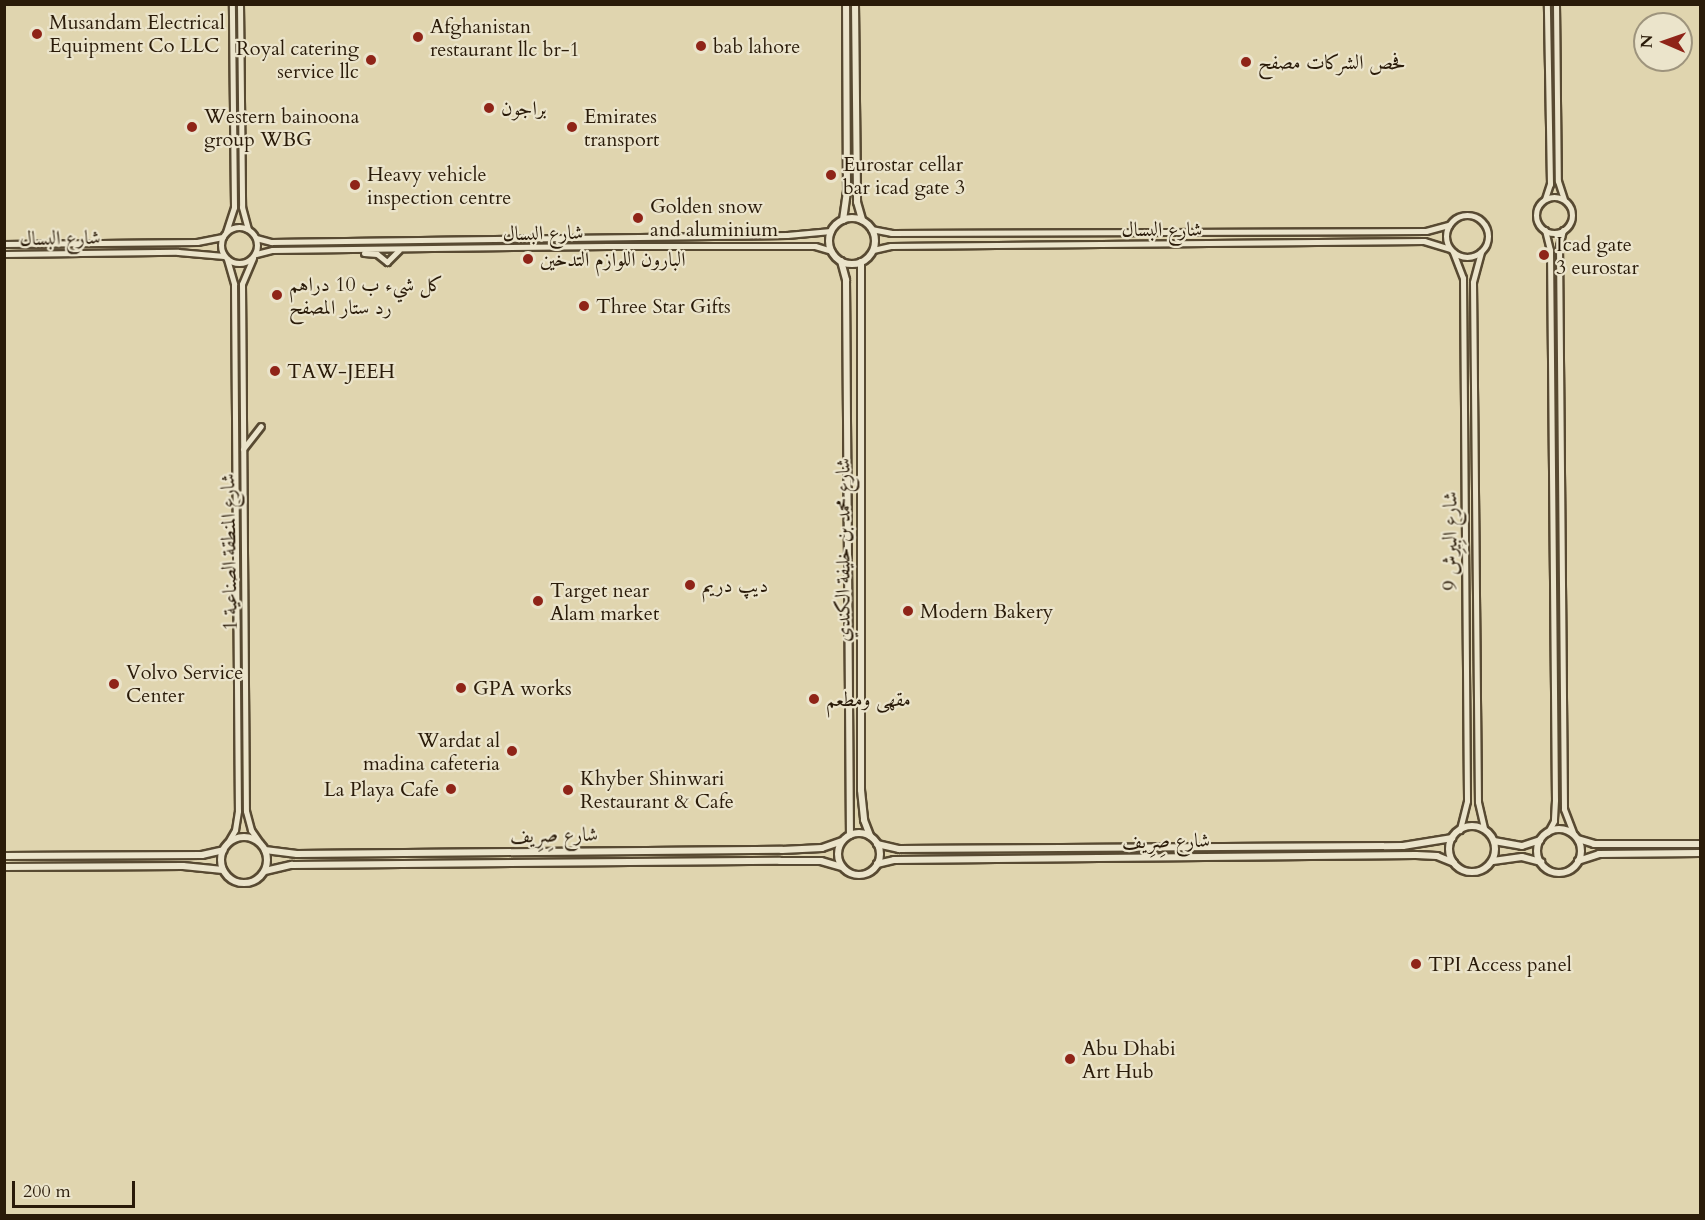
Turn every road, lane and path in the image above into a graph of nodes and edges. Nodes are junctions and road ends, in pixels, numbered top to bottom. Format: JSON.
{"nodes":[{"id":1,"x":232,"y":4,"type":"edge"},
{"id":2,"x":240,"y":4,"type":"edge"},
{"id":3,"x":846,"y":4,"type":"edge"},
{"id":4,"x":855,"y":4,"type":"edge"},
{"id":5,"x":1547,"y":4,"type":"edge"},
{"id":6,"x":1556,"y":4,"type":"edge"},
{"id":7,"x":1545,"y":199,"type":"junction"},
{"id":8,"x":1564,"y":199,"type":"junction"},
{"id":9,"x":843,"y":220,"type":"junction"},
{"id":10,"x":862,"y":220,"type":"junction"},
{"id":11,"x":1449,"y":225,"type":"junction"},
{"id":12,"x":248,"y":229,"type":"junction"},
{"id":13,"x":871,"y":229,"type":"junction"},
{"id":14,"x":1545,"y":230,"type":"junction"},
{"id":15,"x":1563,"y":230,"type":"junction"},
{"id":16,"x":831,"y":231,"type":"junction"},
{"id":17,"x":224,"y":235,"type":"junction"},
{"id":18,"x":256,"y":238,"type":"junction"},
{"id":19,"x":4,"y":244,"type":"edge"},
{"id":20,"x":404,"y":249,"type":"junction"},
{"id":21,"x":873,"y":249,"type":"junction"},
{"id":22,"x":354,"y":250,"type":"junction"},
{"id":23,"x":831,"y":251,"type":"junction"},
{"id":24,"x":1452,"y":251,"type":"junction"},
{"id":25,"x":1481,"y":252,"type":"junction"},
{"id":26,"x":4,"y":254,"type":"edge"},
{"id":27,"x":254,"y":256,"type":"junction"},
{"id":28,"x":226,"y":257,"type":"junction"},
{"id":29,"x":841,"y":261,"type":"junction"},
{"id":30,"x":861,"y":262,"type":"junction"},
{"id":31,"x":261,"y":426,"type":"dead end"},
{"id":32,"x":243,"y":449,"type":"junction"},
{"id":33,"x":1484,"y":829,"type":"junction"},
{"id":34,"x":1460,"y":830,"type":"junction"},
{"id":35,"x":1548,"y":832,"type":"junction"},
{"id":36,"x":850,"y":835,"type":"junction"},
{"id":37,"x":870,"y":836,"type":"junction"},
{"id":38,"x":1576,"y":837,"type":"junction"},
{"id":39,"x":1452,"y":838,"type":"junction"},
{"id":40,"x":1540,"y":840,"type":"junction"},
{"id":41,"x":1494,"y":841,"type":"junction"},
{"id":42,"x":842,"y":842,"type":"junction"},
{"id":43,"x":260,"y":843,"type":"junction"},
{"id":44,"x":1701,"y":843,"type":"edge"},
{"id":45,"x":877,"y":844,"type":"junction"},
{"id":46,"x":225,"y":847,"type":"junction"},
{"id":47,"x":265,"y":850,"type":"junction"},
{"id":48,"x":1701,"y":853,"type":"edge"},
{"id":49,"x":4,"y":856,"type":"edge"},
{"id":50,"x":1492,"y":861,"type":"junction"},
{"id":51,"x":1578,"y":861,"type":"junction"},
{"id":52,"x":1541,"y":862,"type":"junction"},
{"id":53,"x":1454,"y":863,"type":"junction"},
{"id":54,"x":877,"y":864,"type":"junction"},
{"id":55,"x":4,"y":867,"type":"edge"},
{"id":56,"x":842,"y":867,"type":"junction"},
{"id":57,"x":223,"y":870,"type":"junction"},
{"id":58,"x":265,"y":870,"type":"junction"}],
"edges":[{"from":1,"to":17,"type":"street"},
{"from":2,"to":12,"type":"street"},
{"from":3,"to":9,"type":"main road"},
{"from":4,"to":10,"type":"main road"},
{"from":5,"to":7,"type":"street"},
{"from":6,"to":8,"type":"street"},
{"from":7,"to":8,"type":"street"},
{"from":7,"to":14,"type":"street"},
{"from":8,"to":15,"type":"street"},
{"from":9,"to":10,"type":"main road"},
{"from":9,"to":16,"type":"main road"},
{"from":10,"to":13,"type":"main road"},
{"from":11,"to":13,"type":"street","name":"شارع البسال"},
{"from":11,"to":24,"type":"street"},
{"from":11,"to":25,"type":"street"},
{"from":12,"to":17,"type":"street"},
{"from":12,"to":18,"type":"street"},
{"from":13,"to":21,"type":"main road"},
{"from":14,"to":15,"type":"street"},
{"from":14,"to":35,"type":"street"},
{"from":15,"to":38,"type":"street"},
{"from":16,"to":18,"type":"street","name":"شارع البسال"},
{"from":16,"to":23,"type":"main road"},
{"from":17,"to":19,"type":"street","name":"شارع البسال"},
{"from":17,"to":28,"type":"street"},
{"from":18,"to":27,"type":"street"},
{"from":20,"to":22,"type":"street","name":"شارع البسال"},
{"from":20,"to":22,"type":"street"},
{"from":20,"to":23,"type":"street","name":"شارع البسال"},
{"from":21,"to":24,"type":"street","name":"شارع البسال"},
{"from":21,"to":30,"type":"main road"},
{"from":22,"to":27,"type":"street","name":"شارع البسال"},
{"from":23,"to":29,"type":"main road"},
{"from":24,"to":25,"type":"street"},
{"from":24,"to":34,"type":"street","name":"شارع البِيرِش 9"},
{"from":25,"to":33,"type":"street","name":"شارع البِيرِش 9"},
{"from":26,"to":28,"type":"street","name":"شارع البسال"},
{"from":27,"to":28,"type":"street"},
{"from":27,"to":32,"type":"street","name":"شارع المنطقة الصناعية 1"},
{"from":28,"to":46,"type":"street","name":"شارع المنطقة الصناعية 1"},
{"from":29,"to":30,"type":"main road"},
{"from":29,"to":36,"type":"main road","name":"شارع محمد بن خليفة الكندي"},
{"from":30,"to":37,"type":"main road","name":"شارع محمد بن خليفة الكندي"},
{"from":31,"to":32,"type":"street"},
{"from":32,"to":43,"type":"street","name":"شارع المنطقة الصناعية 1"},
{"from":33,"to":34,"type":"main road"},
{"from":33,"to":41,"type":"main road"},
{"from":34,"to":39,"type":"main road"},
{"from":35,"to":38,"type":"main road"},
{"from":35,"to":40,"type":"main road"},
{"from":36,"to":37,"type":"main road"},
{"from":36,"to":42,"type":"main road"},
{"from":37,"to":45,"type":"main road"},
{"from":38,"to":44,"type":"main road"},
{"from":38,"to":51,"type":"main road"},
{"from":39,"to":45,"type":"main road","name":"شارع صِرِيف"},
{"from":39,"to":53,"type":"main road"},
{"from":40,"to":41,"type":"main road"},
{"from":40,"to":52,"type":"main road"},
{"from":41,"to":50,"type":"main road"},
{"from":42,"to":47,"type":"main road","name":"شارع صِرِيف"},
{"from":42,"to":56,"type":"main road"},
{"from":43,"to":46,"type":"main road"},
{"from":43,"to":47,"type":"main road"},
{"from":45,"to":54,"type":"main road"},
{"from":46,"to":49,"type":"main road"},
{"from":46,"to":57,"type":"main road"},
{"from":47,"to":58,"type":"main road"},
{"from":48,"to":51,"type":"main road"},
{"from":50,"to":52,"type":"main road"},
{"from":50,"to":53,"type":"main road"},
{"from":51,"to":52,"type":"main road"},
{"from":53,"to":54,"type":"main road","name":"شارع صِرِيف"},
{"from":54,"to":56,"type":"main road"},
{"from":55,"to":57,"type":"main road"},
{"from":56,"to":58,"type":"main road","name":"شارع صِرِيف"},
{"from":57,"to":58,"type":"main road"}]}
